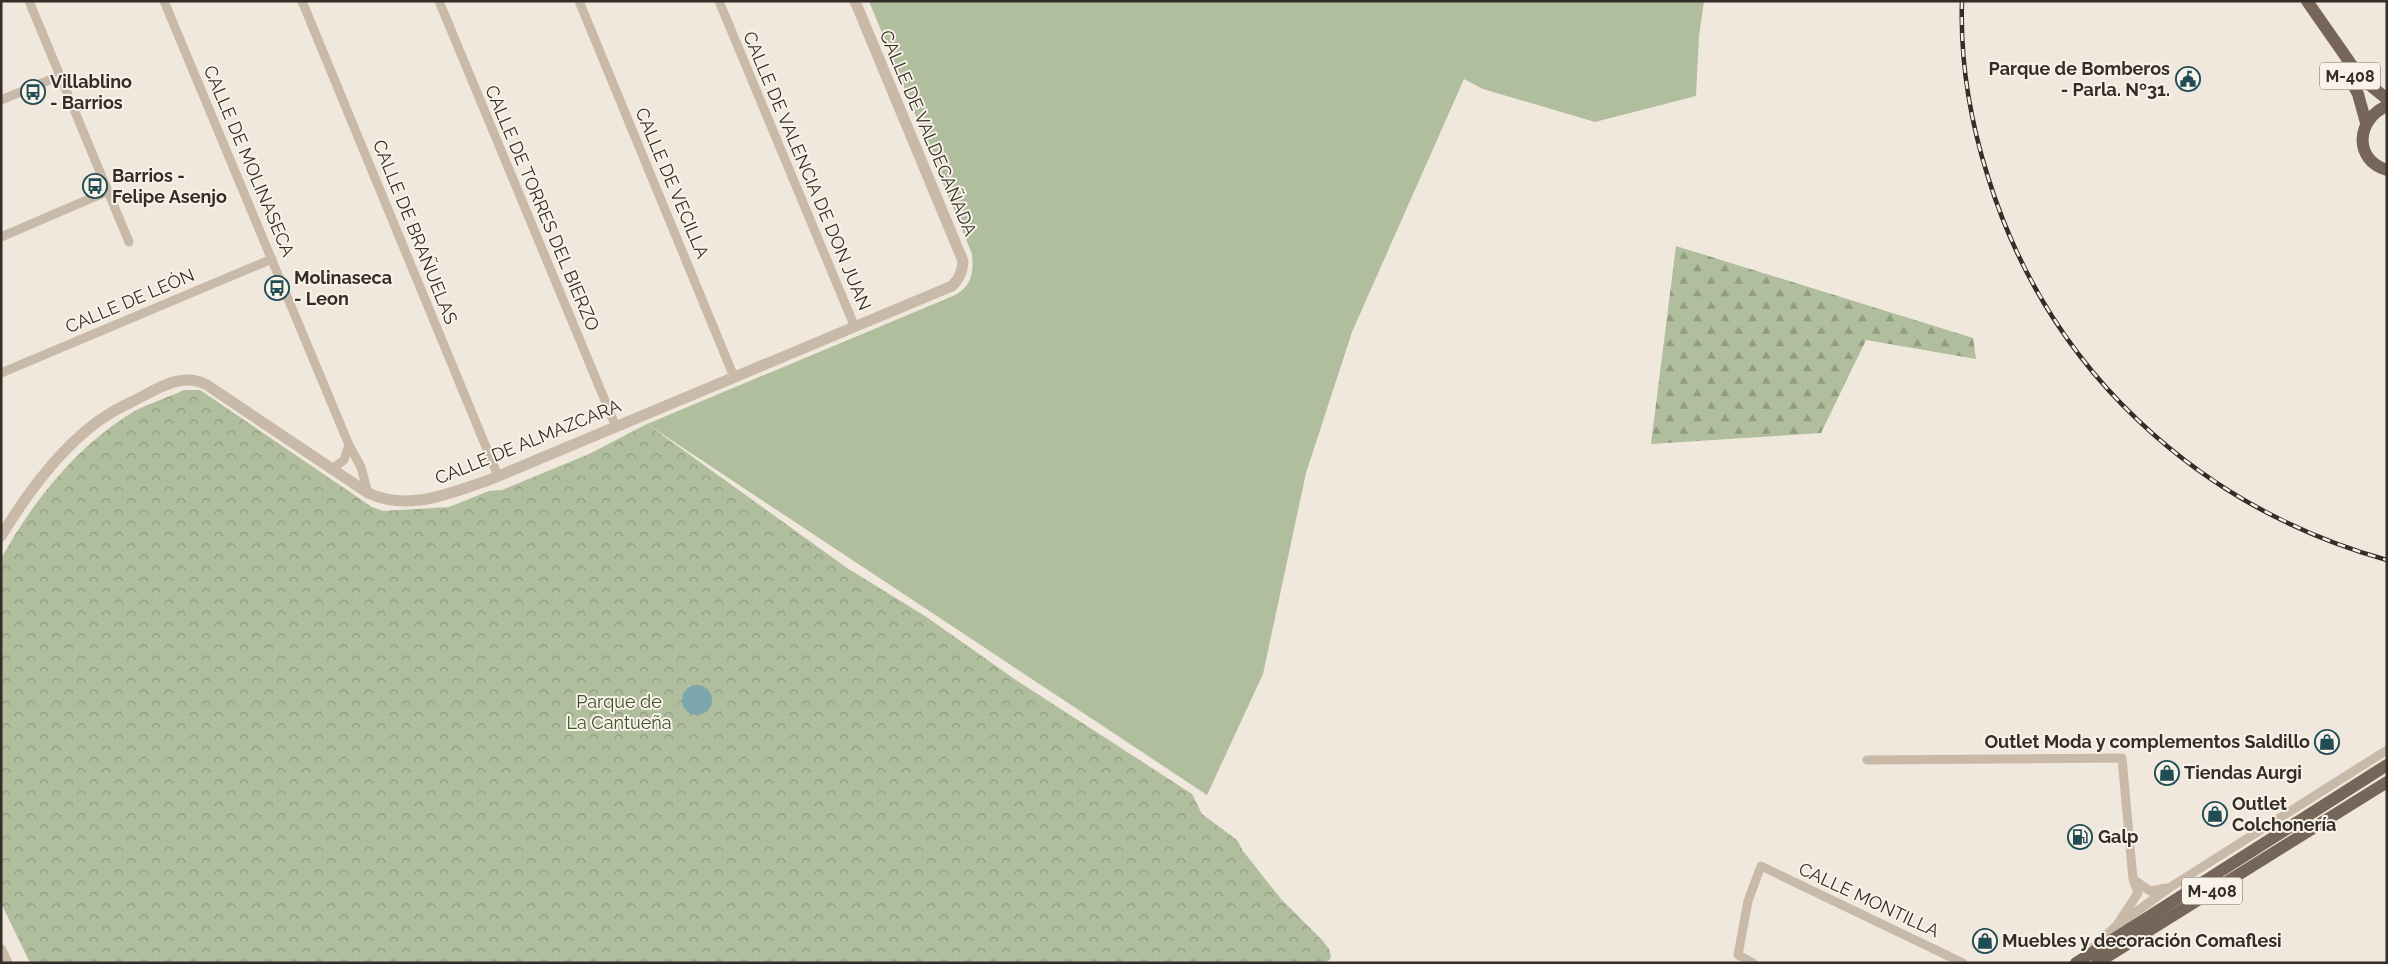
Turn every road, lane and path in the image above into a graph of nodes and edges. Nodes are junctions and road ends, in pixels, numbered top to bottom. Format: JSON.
{"nodes":[{"id":1,"x":29,"y":1,"type":"edge"},
{"id":2,"x":164,"y":1,"type":"edge"},
{"id":3,"x":302,"y":1,"type":"edge"},
{"id":4,"x":439,"y":1,"type":"edge"},
{"id":5,"x":578,"y":1,"type":"edge"},
{"id":6,"x":719,"y":1,"type":"edge"},
{"id":7,"x":855,"y":1,"type":"edge"},
{"id":8,"x":2307,"y":1,"type":"edge"},
{"id":9,"x":2326,"y":32,"type":"junction"},
{"id":10,"x":59,"y":76,"type":"junction"},
{"id":11,"x":2387,"y":99,"type":"edge"},
{"id":12,"x":1,"y":100,"type":"edge"},
{"id":13,"x":2387,"y":106,"type":"edge"},
{"id":14,"x":2366,"y":122,"type":"junction"},
{"id":15,"x":2387,"y":170,"type":"edge"},
{"id":16,"x":108,"y":192,"type":"junction"},
{"id":17,"x":1,"y":236,"type":"edge"},
{"id":18,"x":129,"y":242,"type":"dead end"},
{"id":19,"x":272,"y":259,"type":"junction"},
{"id":20,"x":959,"y":280,"type":"joint"},
{"id":21,"x":854,"y":326,"type":"junction"},
{"id":22,"x":1,"y":373,"type":"edge"},
{"id":23,"x":734,"y":377,"type":"junction"},
{"id":24,"x":616,"y":427,"type":"junction"},
{"id":25,"x":349,"y":445,"type":"junction"},
{"id":26,"x":332,"y":469,"type":"junction"},
{"id":27,"x":498,"y":476,"type":"junction"},
{"id":28,"x":368,"y":493,"type":"junction"},
{"id":29,"x":1,"y":536,"type":"edge"},
{"id":30,"x":2387,"y":750,"type":"edge"},
{"id":31,"x":1867,"y":760,"type":"dead end"},
{"id":32,"x":2387,"y":766,"type":"edge"},
{"id":33,"x":2387,"y":782,"type":"edge"},
{"id":34,"x":2133,"y":879,"type":"junction"},
{"id":35,"x":2169,"y":888,"type":"junction"},
{"id":36,"x":2117,"y":925,"type":"junction"},
{"id":37,"x":1,"y":950,"type":"edge"},
{"id":38,"x":2076,"y":962,"type":"edge"},
{"id":39,"x":7,"y":963,"type":"edge"},
{"id":40,"x":1753,"y":963,"type":"edge"},
{"id":41,"x":1963,"y":963,"type":"edge"},
{"id":42,"x":2097,"y":963,"type":"edge"}],
"edges":[{"from":1,"to":10,"type":"street"},
{"from":2,"to":19,"type":"street","name":"CALLE DE MOLINASECA"},
{"from":3,"to":27,"type":"street","name":"CALLE DE BRAÑUELAS"},
{"from":4,"to":24,"type":"street","name":"CALLE DE TORRES DEL BIERZO"},
{"from":5,"to":23,"type":"street","name":"CALLE DE VECILLA"},
{"from":6,"to":21,"type":"street","name":"CALLE DE VALENCIA DE DON JUAN"},
{"from":7,"to":20,"type":"street","name":"CALLE DE VALDECAÑADA"},
{"from":8,"to":9,"type":"main road","number":"M-408"},
{"from":9,"to":11,"type":"main road","number":"M-408"},
{"from":9,"to":14,"type":"main road","number":"M-408"},
{"from":10,"to":12,"type":"street"},
{"from":10,"to":16,"type":"street"},
{"from":13,"to":14,"type":"main road","number":"M-408"},
{"from":14,"to":15,"type":"main road","number":"M-408"},
{"from":16,"to":17,"type":"street"},
{"from":16,"to":18,"type":"street"},
{"from":19,"to":22,"type":"street","name":"CALLE DE LEÓN"},
{"from":19,"to":25,"type":"street","name":"CALLE DE MOLINASECA"},
{"from":20,"to":21,"type":"street","name":"CALLE DE ALMAZCARA"},
{"from":21,"to":23,"type":"street","name":"CALLE DE ALMAZCARA"},
{"from":23,"to":24,"type":"street","name":"CALLE DE ALMAZCARA"},
{"from":24,"to":27,"type":"street","name":"CALLE DE ALMAZCARA"},
{"from":25,"to":26,"type":"street"},
{"from":25,"to":28,"type":"street","name":"CALLE DE MOLINASECA"},
{"from":26,"to":28,"type":"street","name":"CALLE DE ALMAZCARA"},
{"from":26,"to":29,"type":"street","name":"CALLE DE ALMAZCARA"},
{"from":27,"to":28,"type":"street","name":"CALLE DE ALMAZCARA"},
{"from":30,"to":35,"type":"street"},
{"from":31,"to":34,"type":"street"},
{"from":32,"to":38,"type":"main road","number":"M-408"},
{"from":33,"to":42,"type":"main road","number":"M-408"},
{"from":34,"to":35,"type":"street"},
{"from":34,"to":36,"type":"street"},
{"from":35,"to":36,"type":"street"},
{"from":36,"to":38,"type":"street"},
{"from":37,"to":39,"type":"street"},
{"from":40,"to":41,"type":"street","name":"CALLE MONTILLA"}]}
